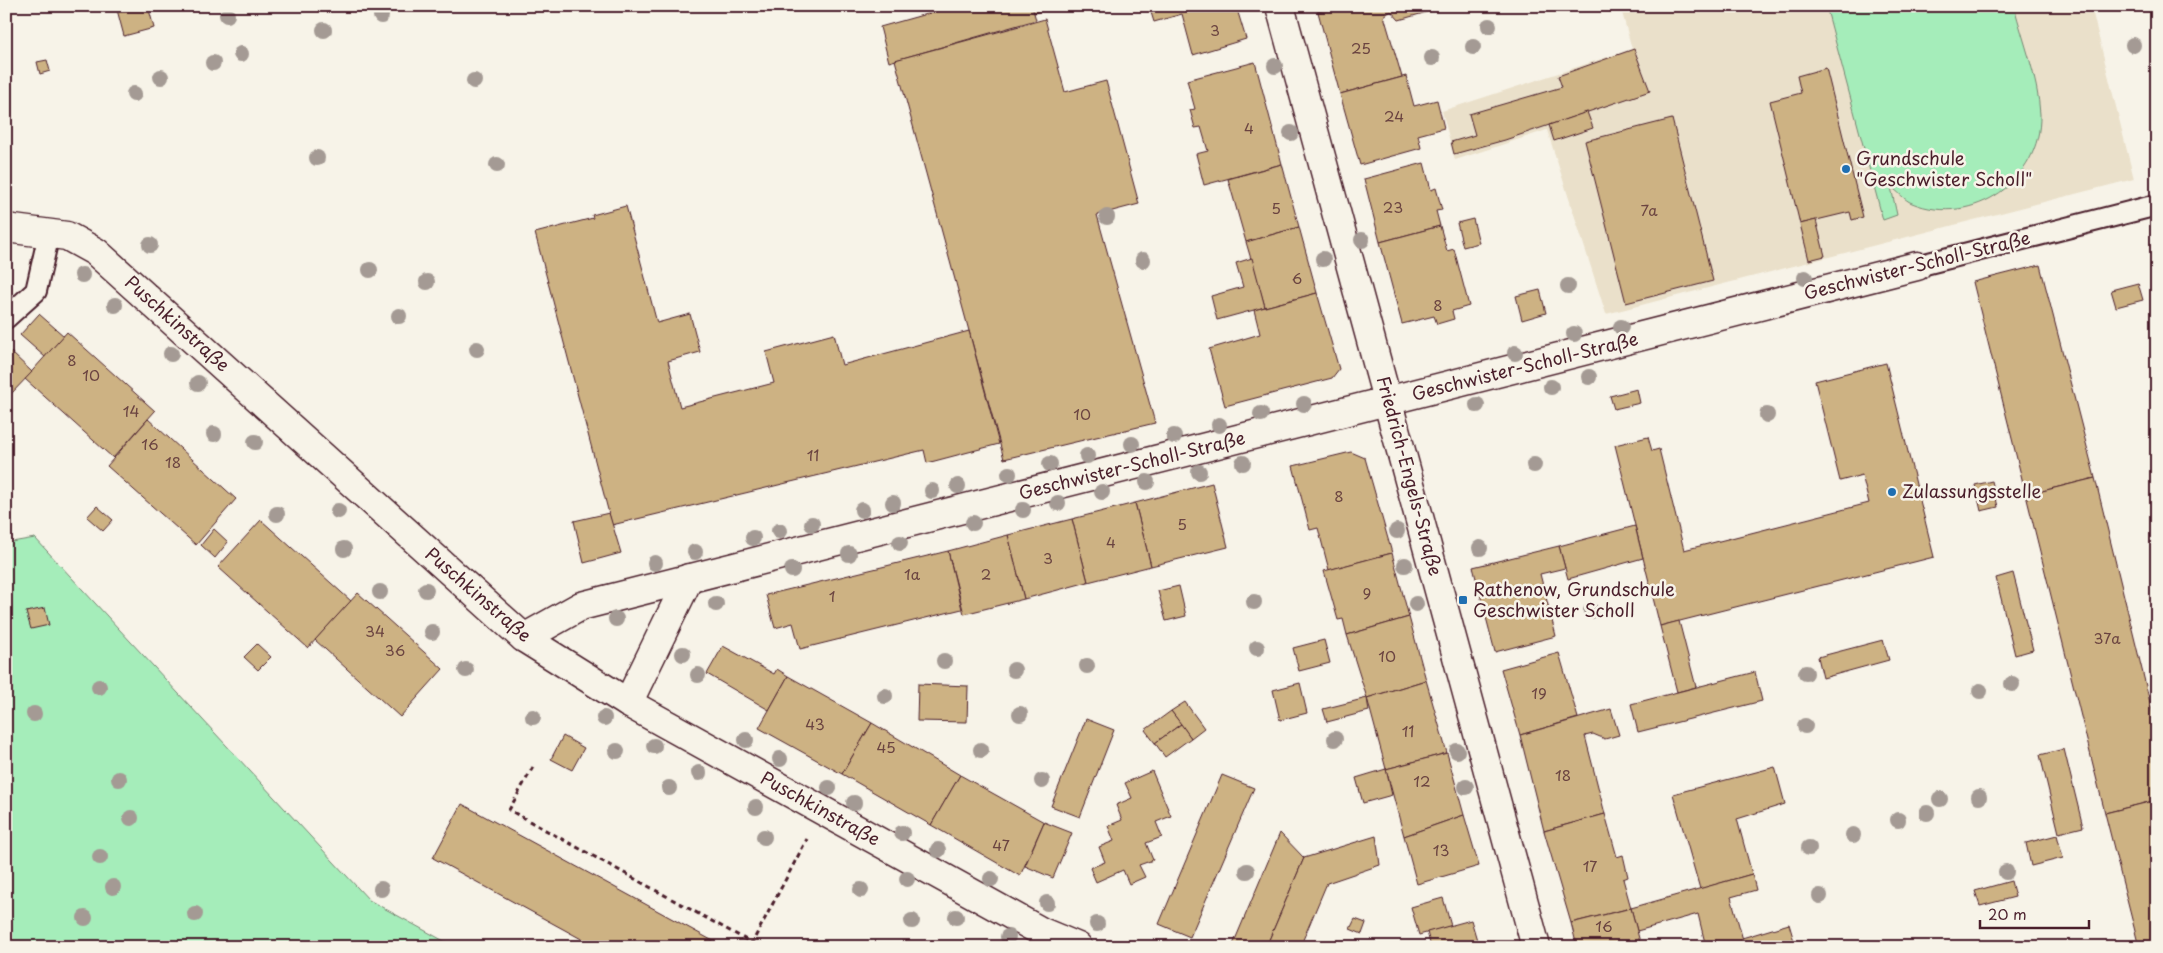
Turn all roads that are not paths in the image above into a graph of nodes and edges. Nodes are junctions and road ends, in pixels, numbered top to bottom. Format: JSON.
{"nodes":[{"id":1,"x":1280,"y":6,"type":"edge"},
{"id":2,"x":2157,"y":205,"type":"edge"},
{"id":3,"x":6,"y":228,"type":"edge"},
{"id":4,"x":49,"y":234,"type":"junction"},
{"id":5,"x":1917,"y":266,"type":"joint"},
{"id":6,"x":6,"y":318,"type":"edge"},
{"id":7,"x":1388,"y":402,"type":"junction"},
{"id":8,"x":689,"y":578,"type":"junction"},
{"id":9,"x":524,"y":638,"type":"junction"},
{"id":10,"x":628,"y":703,"type":"junction"},
{"id":11,"x":1078,"y":947,"type":"edge"},
{"id":12,"x":1536,"y":947,"type":"edge"}],
"edges":[{"from":1,"to":7,"type":"street","name":"Friedrich-Engels-Straße"},
{"from":2,"to":5,"type":"lane","name":"Geschwister-Scholl-Straße"},
{"from":3,"to":4,"type":"street","name":"Puschkinstraße"},
{"from":4,"to":6,"type":"lane"},
{"from":4,"to":9,"type":"street","name":"Puschkinstraße"},
{"from":5,"to":7,"type":"street","name":"Geschwister-Scholl-Straße"},
{"from":7,"to":8,"type":"street","name":"Geschwister-Scholl-Straße"},
{"from":7,"to":12,"type":"street","name":"Friedrich-Engels-Straße"},
{"from":8,"to":9,"type":"street","name":"Geschwister-Scholl-Straße"},
{"from":8,"to":10,"type":"street"},
{"from":9,"to":10,"type":"street","name":"Puschkinstraße"},
{"from":10,"to":11,"type":"street","name":"Puschkinstraße"}]}
